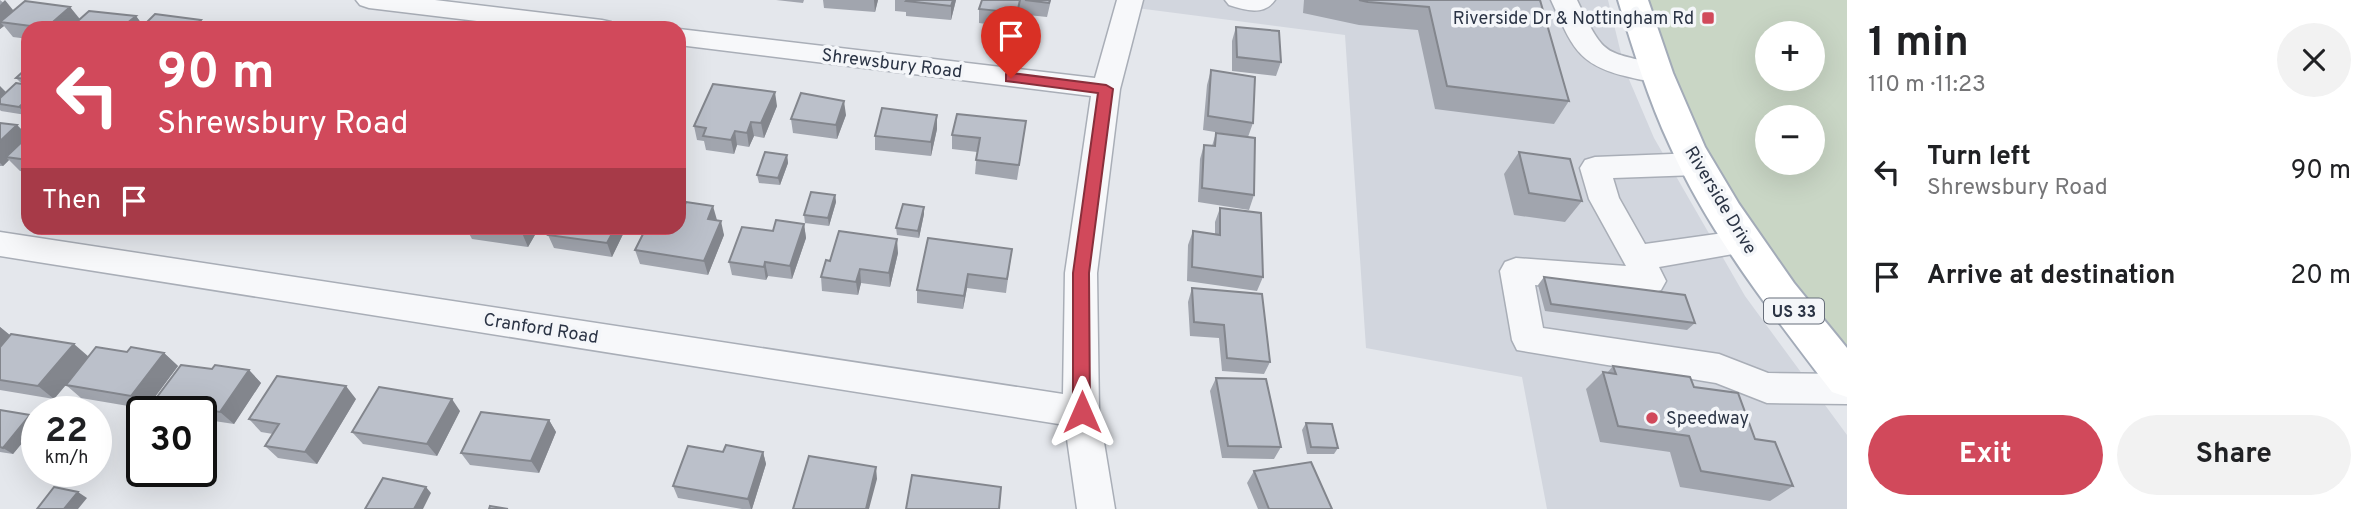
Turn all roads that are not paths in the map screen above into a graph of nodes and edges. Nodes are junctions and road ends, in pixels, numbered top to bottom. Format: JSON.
{"nodes":[{"id":1,"x":369,"y":0,"type":"edge"},
{"id":2,"x":1130,"y":0,"type":"edge"},
{"id":3,"x":1238,"y":0,"type":"edge"},
{"id":4,"x":1262,"y":0,"type":"edge"},
{"id":5,"x":1564,"y":0,"type":"edge"},
{"id":6,"x":1633,"y":0,"type":"edge"},
{"id":7,"x":543,"y":21,"type":"edge"},
{"id":8,"x":686,"y":38,"type":"edge"},
{"id":9,"x":1657,"y":73,"type":"junction"},
{"id":10,"x":1106,"y":89,"type":"junction"},
{"id":11,"x":1697,"y":164,"type":"junction"},
{"id":12,"x":1745,"y":242,"type":"junction"},
{"id":13,"x":0,"y":244,"type":"edge"},
{"id":14,"x":1637,"y":258,"type":"junction"},
{"id":15,"x":1847,"y":379,"type":"edge"},
{"id":16,"x":1847,"y":388,"type":"edge"},
{"id":17,"x":1082,"y":412,"type":"junction"},
{"id":18,"x":1096,"y":509,"type":"edge"}],
"edges":[{"from":1,"to":7,"type":"street"},
{"from":2,"to":10,"type":"street"},
{"from":3,"to":4,"type":"street"},
{"from":5,"to":9,"type":"street"},
{"from":6,"to":9,"type":"main road","name":"Riverside Drive","number":"US 33"},
{"from":8,"to":10,"type":"street","name":"Shrewsbury Road"},
{"from":9,"to":11,"type":"main road","name":"Riverside Drive","number":"US 33"},
{"from":10,"to":17,"type":"street"},
{"from":11,"to":12,"type":"main road","name":"Riverside Drive","number":"US 33"},
{"from":11,"to":14,"type":"street"},
{"from":12,"to":14,"type":"street"},
{"from":12,"to":15,"type":"main road","name":"Riverside Drive","number":"US 33"},
{"from":13,"to":17,"type":"street","name":"Cranford Road"},
{"from":14,"to":16,"type":"street"},
{"from":17,"to":18,"type":"street"}]}
